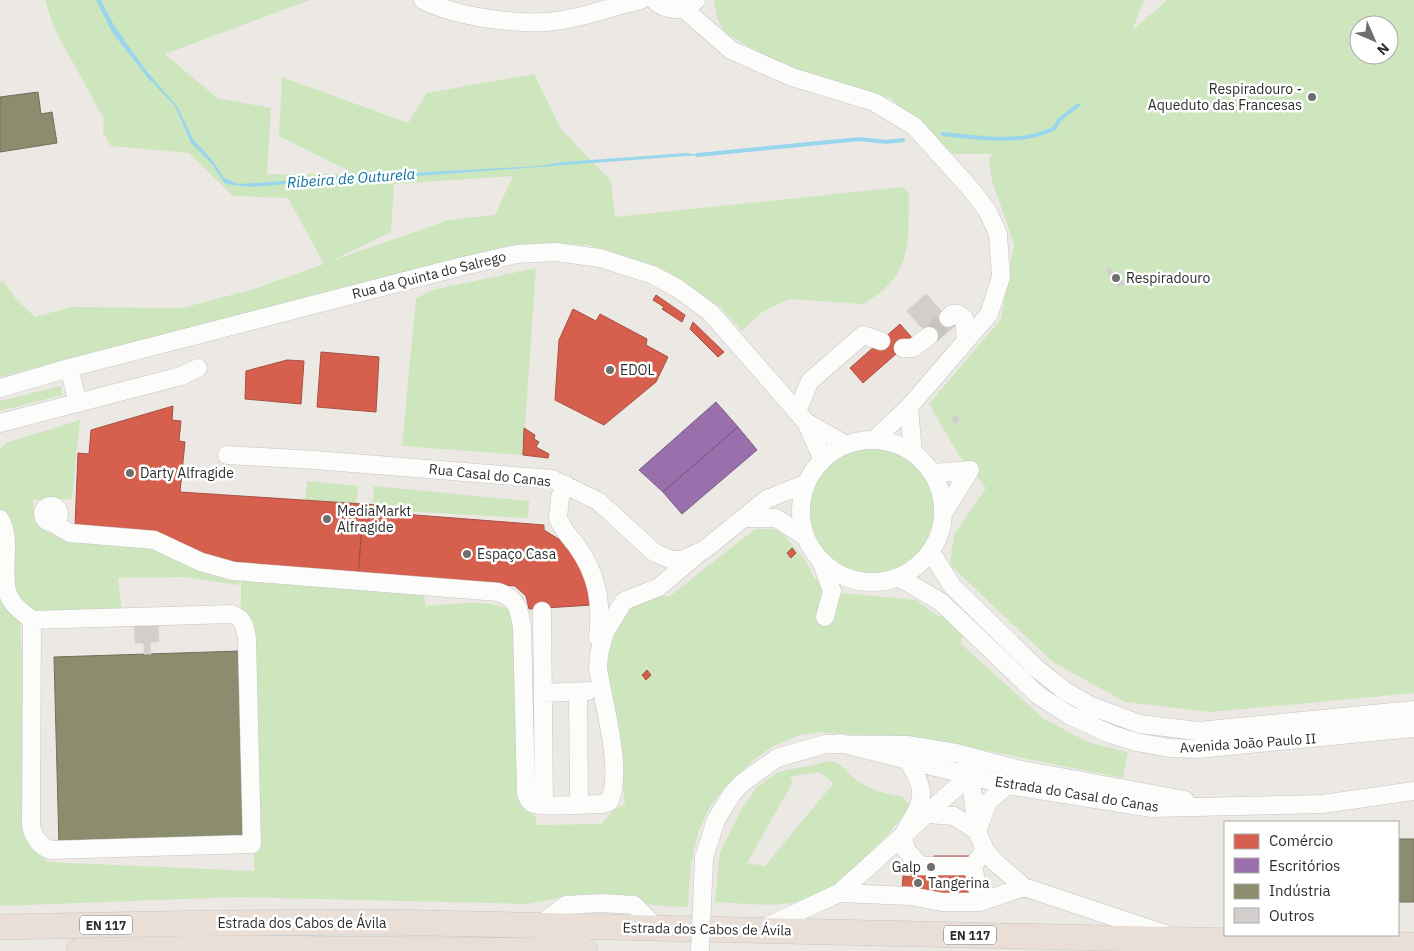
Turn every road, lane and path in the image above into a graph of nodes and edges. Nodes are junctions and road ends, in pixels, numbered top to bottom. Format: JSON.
{"nodes":[{"id":1,"x":423,"y":0,"type":"edge"},
{"id":2,"x":641,"y":0,"type":"edge"},
{"id":3,"x":654,"y":0,"type":"edge"},
{"id":4,"x":703,"y":0,"type":"edge"},
{"id":5,"x":620,"y":2,"type":"edge"},
{"id":6,"x":690,"y":4,"type":"edge"},
{"id":7,"x":714,"y":35,"type":"junction"},
{"id":8,"x":948,"y":318,"type":"dead end"},
{"id":9,"x":929,"y":336,"type":"tunnel mouth"},
{"id":10,"x":966,"y":340,"type":"junction"},
{"id":11,"x":881,"y":341,"type":"dead end"},
{"id":12,"x":903,"y":348,"type":"dead end"},
{"id":13,"x":69,"y":368,"type":"junction"},
{"id":14,"x":198,"y":368,"type":"dead end"},
{"id":15,"x":0,"y":388,"type":"edge"},
{"id":16,"x":78,"y":403,"type":"junction"},
{"id":17,"x":909,"y":407,"type":"junction"},
{"id":18,"x":802,"y":417,"type":"junction"},
{"id":19,"x":0,"y":424,"type":"edge"},
{"id":20,"x":874,"y":440,"type":"junction"},
{"id":21,"x":846,"y":445,"type":"junction"},
{"id":22,"x":913,"y":452,"type":"junction"},
{"id":23,"x":227,"y":455,"type":"dead end"},
{"id":24,"x":823,"y":460,"type":"junction"},
{"id":25,"x":932,"y":473,"type":"junction"},
{"id":26,"x":807,"y":483,"type":"junction"},
{"id":27,"x":566,"y":485,"type":"junction"},
{"id":28,"x":944,"y":512,"type":"junction"},
{"id":29,"x":744,"y":518,"type":"junction"},
{"id":30,"x":0,"y":519,"type":"edge"},
{"id":31,"x":51,"y":522,"type":"dead end"},
{"id":32,"x":806,"y":537,"type":"junction"},
{"id":33,"x":700,"y":552,"type":"junction"},
{"id":34,"x":931,"y":552,"type":"junction"},
{"id":35,"x":821,"y":561,"type":"junction"},
{"id":36,"x":898,"y":577,"type":"junction"},
{"id":37,"x":542,"y":611,"type":"dead end"},
{"id":38,"x":825,"y":617,"type":"dead end"},
{"id":39,"x":32,"y":620,"type":"junction"},
{"id":40,"x":598,"y":668,"type":"junction"},
{"id":41,"x":601,"y":691,"type":"junction"},
{"id":42,"x":578,"y":692,"type":"junction"},
{"id":43,"x":543,"y":693,"type":"junction"},
{"id":44,"x":1414,"y":710,"type":"edge"},
{"id":45,"x":1414,"y":728,"type":"edge"},
{"id":46,"x":840,"y":743,"type":"junction"},
{"id":47,"x":956,"y":752,"type":"junction"},
{"id":48,"x":908,"y":761,"type":"junction"},
{"id":49,"x":1017,"y":769,"type":"junction"},
{"id":50,"x":970,"y":775,"type":"junction"},
{"id":51,"x":1007,"y":785,"type":"junction"},
{"id":52,"x":1414,"y":791,"type":"edge"},
{"id":53,"x":544,"y":805,"type":"junction"},
{"id":54,"x":579,"y":805,"type":"junction"},
{"id":55,"x":1214,"y":806,"type":"junction"},
{"id":56,"x":929,"y":814,"type":"junction"},
{"id":57,"x":977,"y":831,"type":"junction"},
{"id":58,"x":903,"y":835,"type":"junction"},
{"id":59,"x":985,"y":850,"type":"junction"},
{"id":60,"x":973,"y":866,"type":"junction"},
{"id":61,"x":1024,"y":887,"type":"junction"},
{"id":62,"x":839,"y":893,"type":"junction"},
{"id":63,"x":980,"y":902,"type":"junction"},
{"id":64,"x":0,"y":927,"type":"edge"},
{"id":65,"x":760,"y":930,"type":"junction"},
{"id":66,"x":1179,"y":940,"type":"junction"},
{"id":67,"x":1414,"y":945,"type":"edge"},
{"id":68,"x":79,"y":951,"type":"edge"},
{"id":69,"x":548,"y":951,"type":"edge"},
{"id":70,"x":585,"y":951,"type":"edge"},
{"id":71,"x":700,"y":951,"type":"edge"}],
"edges":[{"from":1,"to":5,"type":"street"},
{"from":2,"to":5,"type":"street"},
{"from":3,"to":6,"type":"street"},
{"from":4,"to":7,"type":"street"},
{"from":6,"to":7,"type":"street"},
{"from":7,"to":10,"type":"street"},
{"from":8,"to":10,"type":"street"},
{"from":9,"to":12,"type":"street"},
{"from":10,"to":17,"type":"street"},
{"from":11,"to":18,"type":"street"},
{"from":13,"to":15,"type":"street","name":"Rua da Quinta do Salrego"},
{"from":13,"to":16,"type":"street"},
{"from":13,"to":18,"type":"street","name":"Rua da Quinta do Salrego"},
{"from":14,"to":16,"type":"street"},
{"from":16,"to":19,"type":"street"},
{"from":17,"to":20,"type":"street"},
{"from":17,"to":22,"type":"street"},
{"from":18,"to":21,"type":"street","name":"Rua da Quinta do Salrego"},
{"from":18,"to":24,"type":"street","name":"Rua da Quinta do Salrego"},
{"from":20,"to":21,"type":"street"},
{"from":20,"to":22,"type":"street"},
{"from":21,"to":24,"type":"street"},
{"from":22,"to":25,"type":"street"},
{"from":23,"to":27,"type":"street","name":"Rua Casal do Canas"},
{"from":24,"to":26,"type":"street"},
{"from":25,"to":28,"type":"street"},
{"from":25,"to":28,"type":"street"},
{"from":26,"to":29,"type":"street","name":"Rua Casal do Canas"},
{"from":26,"to":32,"type":"street"},
{"from":27,"to":33,"type":"street","name":"Rua Casal do Canas"},
{"from":27,"to":40,"type":"street"},
{"from":28,"to":34,"type":"street"},
{"from":29,"to":32,"type":"street"},
{"from":29,"to":33,"type":"street","name":"Rua Casal do Canas"},
{"from":30,"to":39,"type":"street"},
{"from":31,"to":53,"type":"street"},
{"from":32,"to":35,"type":"street"},
{"from":33,"to":40,"type":"street"},
{"from":34,"to":36,"type":"street"},
{"from":34,"to":44,"type":"street","name":"Avenida João Paulo II"},
{"from":35,"to":36,"type":"street"},
{"from":35,"to":38,"type":"street"},
{"from":36,"to":45,"type":"street","name":"Avenida João Paulo II"},
{"from":37,"to":43,"type":"street"},
{"from":39,"to":39,"type":"street"},
{"from":40,"to":41,"type":"street"},
{"from":41,"to":42,"type":"street"},
{"from":41,"to":54,"type":"street"},
{"from":42,"to":43,"type":"street"},
{"from":42,"to":54,"type":"street"},
{"from":43,"to":53,"type":"street"},
{"from":46,"to":47,"type":"street","name":"Estrada do Casal do Canas"},
{"from":46,"to":48,"type":"street","name":"Estrada do Casal do Canas"},
{"from":46,"to":71,"type":"street","name":"Estrada do Casal do Canas","bridge":true},
{"from":47,"to":49,"type":"street","name":"Estrada do Casal do Canas"},
{"from":47,"to":50,"type":"street"},
{"from":48,"to":50,"type":"street","name":"Estrada do Casal do Canas"},
{"from":48,"to":58,"type":"street"},
{"from":49,"to":50,"type":"street","name":"Estrada do Casal do Canas"},
{"from":49,"to":55,"type":"street","name":"Estrada do Casal do Canas"},
{"from":50,"to":51,"type":"street","name":"Estrada do Casal do Canas"},
{"from":50,"to":56,"type":"street"},
{"from":50,"to":57,"type":"street"},
{"from":51,"to":55,"type":"street","name":"Estrada do Casal do Canas"},
{"from":51,"to":57,"type":"street"},
{"from":52,"to":55,"type":"street","name":"Estrada do Casal do Canas"},
{"from":53,"to":54,"type":"street"},
{"from":56,"to":57,"type":"street"},
{"from":56,"to":58,"type":"street"},
{"from":57,"to":59,"type":"street"},
{"from":58,"to":60,"type":"street"},
{"from":58,"to":62,"type":"street"},
{"from":59,"to":60,"type":"street"},
{"from":59,"to":61,"type":"street"},
{"from":60,"to":63,"type":"street"},
{"from":61,"to":63,"type":"street"},
{"from":61,"to":66,"type":"street"},
{"from":62,"to":63,"type":"street"},
{"from":62,"to":65,"type":"street"},
{"from":64,"to":65,"type":"highway","name":"Estrada dos Cabos de Ávila","number":"EN 117"},
{"from":65,"to":66,"type":"highway","name":"Estrada dos Cabos de Ávila","number":"EN 117"},
{"from":66,"to":67,"type":"highway","name":"Estrada dos Cabos de Ávila","number":"EN 117"},
{"from":68,"to":69,"type":"highway","name":"Estrada dos Cabos de Ávila","number":"EN 117"},
{"from":69,"to":70,"type":"highway","name":"Estrada dos Cabos de Ávila","number":"EN 117"}]}
